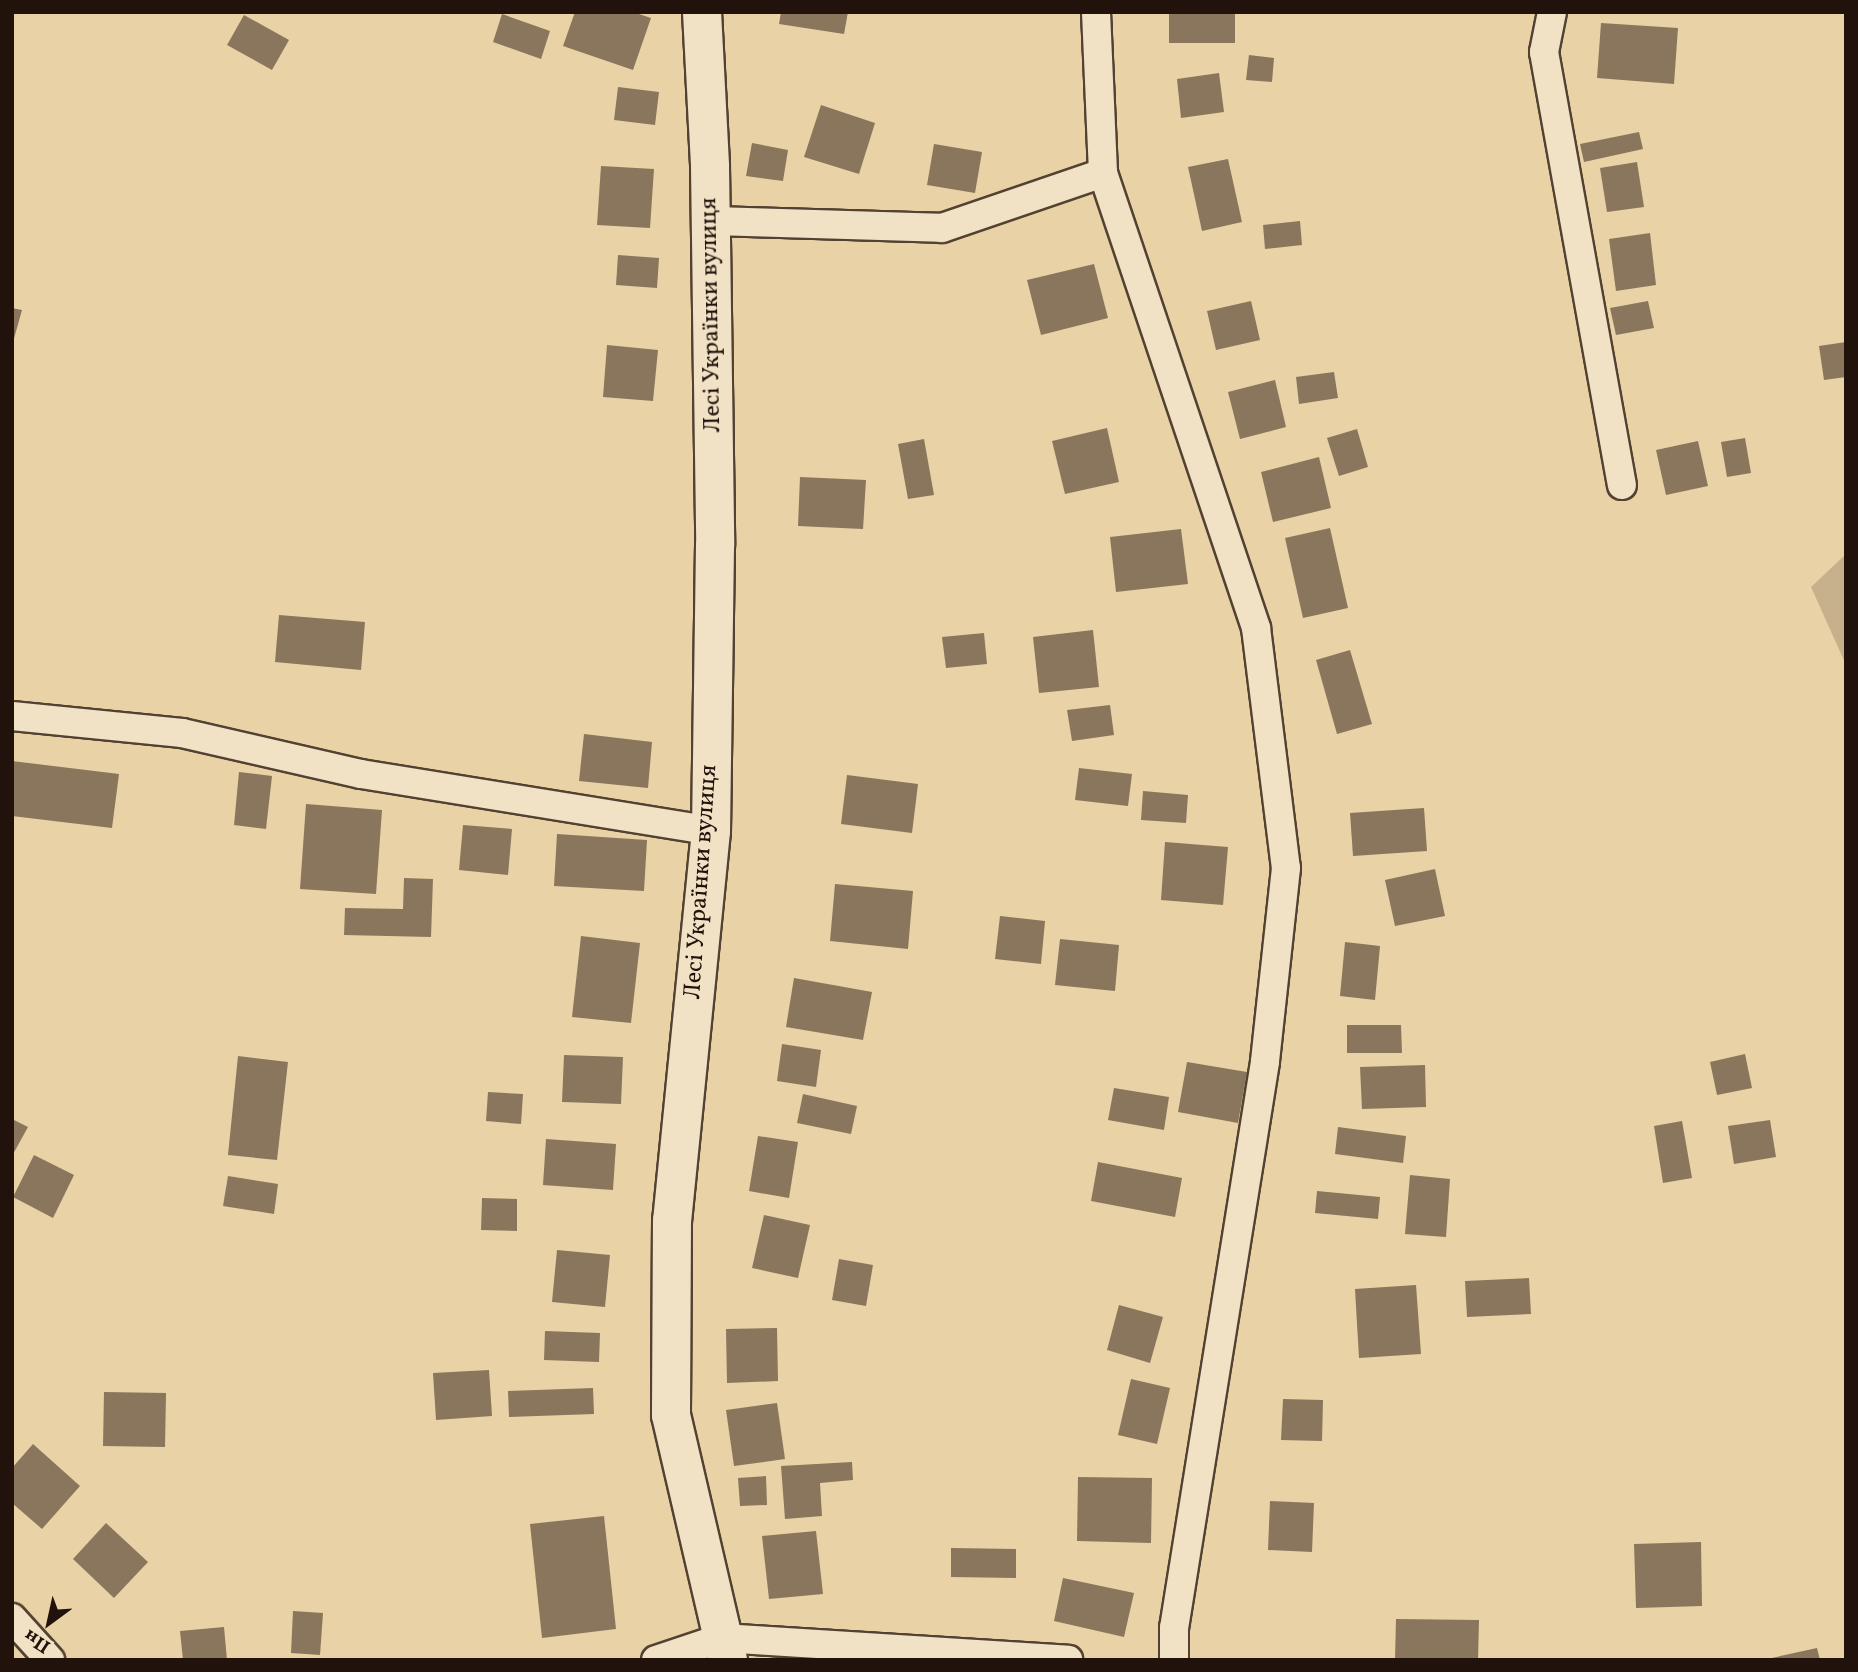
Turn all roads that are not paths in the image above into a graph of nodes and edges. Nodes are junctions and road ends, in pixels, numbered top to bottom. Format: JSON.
{"nodes":[{"id":1,"x":702,"y":12,"type":"edge"},
{"id":2,"x":1096,"y":12,"type":"edge"},
{"id":3,"x":1552,"y":12,"type":"edge"},
{"id":4,"x":1103,"y":173,"type":"junction"},
{"id":5,"x":711,"y":221,"type":"junction"},
{"id":6,"x":1622,"y":485,"type":"dead end"},
{"id":7,"x":12,"y":716,"type":"edge"},
{"id":8,"x":711,"y":831,"type":"junction"},
{"id":9,"x":12,"y":1618,"type":"edge"},
{"id":10,"x":725,"y":1649,"type":"edge"},
{"id":11,"x":50,"y":1660,"type":"edge"},
{"id":12,"x":656,"y":1660,"type":"edge"},
{"id":13,"x":1068,"y":1660,"type":"edge"},
{"id":14,"x":1174,"y":1660,"type":"edge"}],
"edges":[{"from":1,"to":5,"type":"street","name":"Лесі Українки вулиця"},
{"from":2,"to":4,"type":"street"},
{"from":3,"to":6,"type":"street"},
{"from":4,"to":5,"type":"street"},
{"from":4,"to":14,"type":"street"},
{"from":5,"to":8,"type":"street","name":"Лесі Українки вулиця"},
{"from":7,"to":8,"type":"street"},
{"from":8,"to":10,"type":"street","name":"Лесі Українки вулиця"},
{"from":9,"to":11,"type":"street"},
{"from":10,"to":12,"type":"street"},
{"from":10,"to":13,"type":"street"}]}
